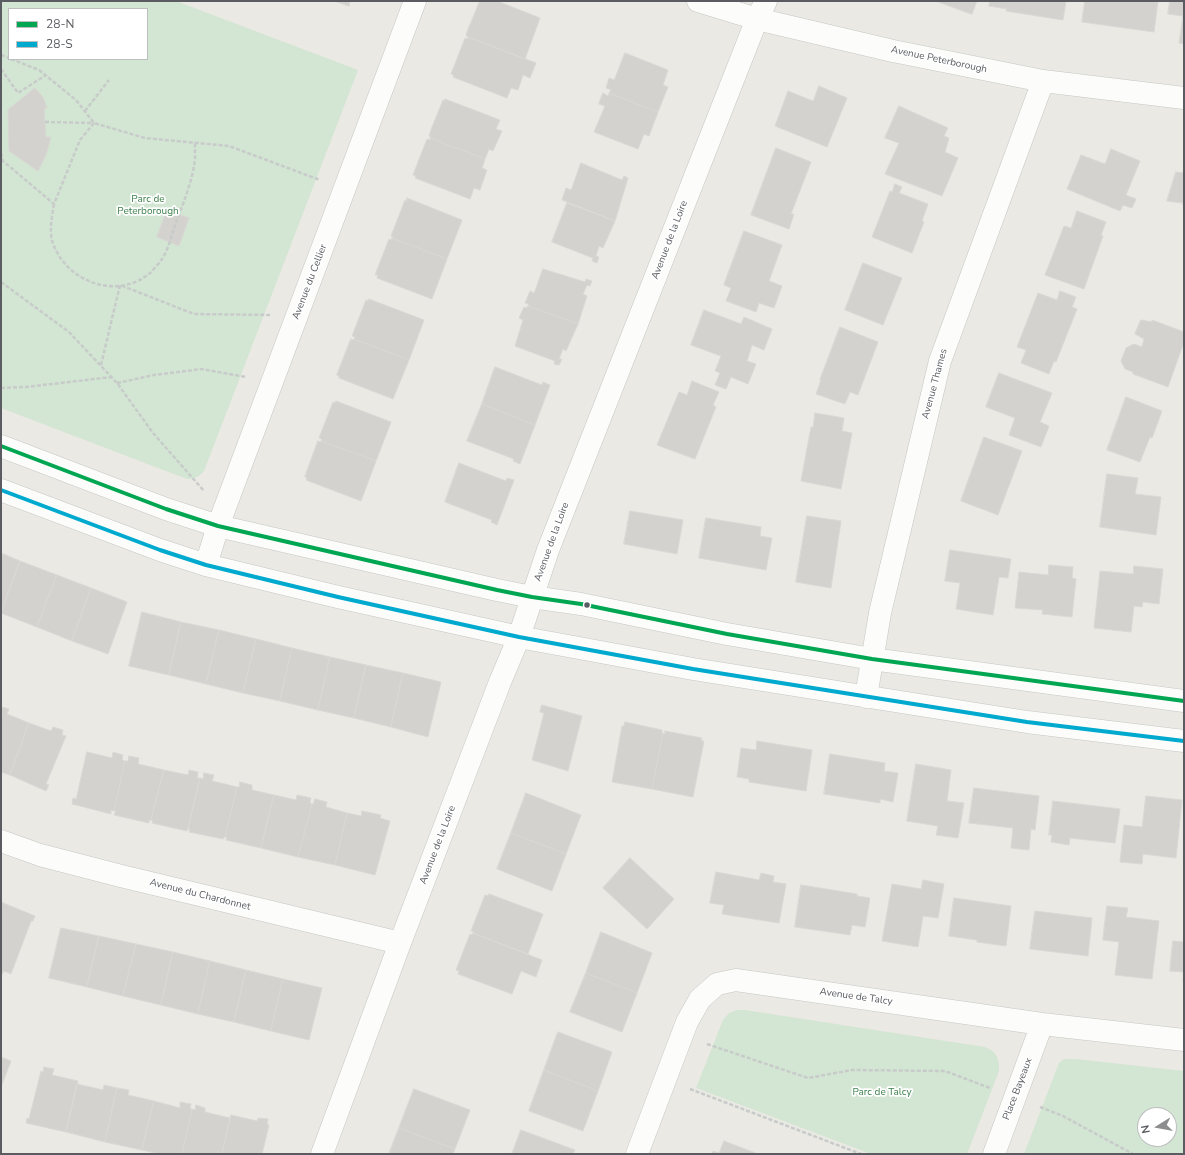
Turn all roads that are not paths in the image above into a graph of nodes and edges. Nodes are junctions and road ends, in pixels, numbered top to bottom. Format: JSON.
{"nodes":[{"id":1,"x":415,"y":1,"type":"edge"},
{"id":2,"x":698,"y":1,"type":"edge"},
{"id":3,"x":762,"y":10,"type":"edge"},
{"id":4,"x":1043,"y":81,"type":"junction"},
{"id":5,"x":1184,"y":98,"type":"edge"},
{"id":6,"x":1,"y":446,"type":"edge"},
{"id":7,"x":1,"y":490,"type":"edge"},
{"id":8,"x":220,"y":519,"type":"junction"},
{"id":9,"x":206,"y":565,"type":"junction"},
{"id":10,"x":532,"y":597,"type":"junction"},
{"id":11,"x":519,"y":637,"type":"junction"},
{"id":12,"x":872,"y":659,"type":"junction"},
{"id":13,"x":866,"y":697,"type":"junction"},
{"id":14,"x":1184,"y":701,"type":"edge"},
{"id":15,"x":1184,"y":741,"type":"edge"},
{"id":16,"x":1,"y":841,"type":"edge"},
{"id":17,"x":400,"y":943,"type":"junction"},
{"id":18,"x":1042,"y":1024,"type":"junction"},
{"id":19,"x":1184,"y":1040,"type":"edge"},
{"id":20,"x":322,"y":1154,"type":"edge"},
{"id":21,"x":637,"y":1154,"type":"edge"},
{"id":22,"x":994,"y":1154,"type":"edge"}],
"edges":[{"from":1,"to":8,"type":"street","name":"Avenue du Cellier"},
{"from":2,"to":3,"type":"street","name":"Avenue Peterborough"},
{"from":3,"to":4,"type":"street","name":"Avenue Peterborough"},
{"from":3,"to":10,"type":"street","name":"Avenue de la Loire"},
{"from":4,"to":5,"type":"street","name":"Avenue Peterborough"},
{"from":4,"to":12,"type":"street","name":"Avenue Thames"},
{"from":6,"to":8,"type":"street"},
{"from":7,"to":9,"type":"street"},
{"from":8,"to":9,"type":"street","name":"Avenue du Cellier"},
{"from":8,"to":10,"type":"street"},
{"from":9,"to":11,"type":"street"},
{"from":10,"to":11,"type":"street","name":"Avenue de la Loire"},
{"from":10,"to":12,"type":"street"},
{"from":11,"to":13,"type":"street"},
{"from":11,"to":17,"type":"street","name":"Avenue de la Loire"},
{"from":12,"to":13,"type":"street","name":"Avenue Thames"},
{"from":12,"to":14,"type":"street"},
{"from":13,"to":15,"type":"street"},
{"from":16,"to":17,"type":"street","name":"Avenue du Chardonnet"},
{"from":17,"to":20,"type":"street","name":"Avenue de la Loire"},
{"from":18,"to":19,"type":"street","name":"Avenue de Talcy"},
{"from":18,"to":21,"type":"street","name":"Avenue de Talcy"},
{"from":18,"to":22,"type":"street","name":"Place Bayeaux"}]}
